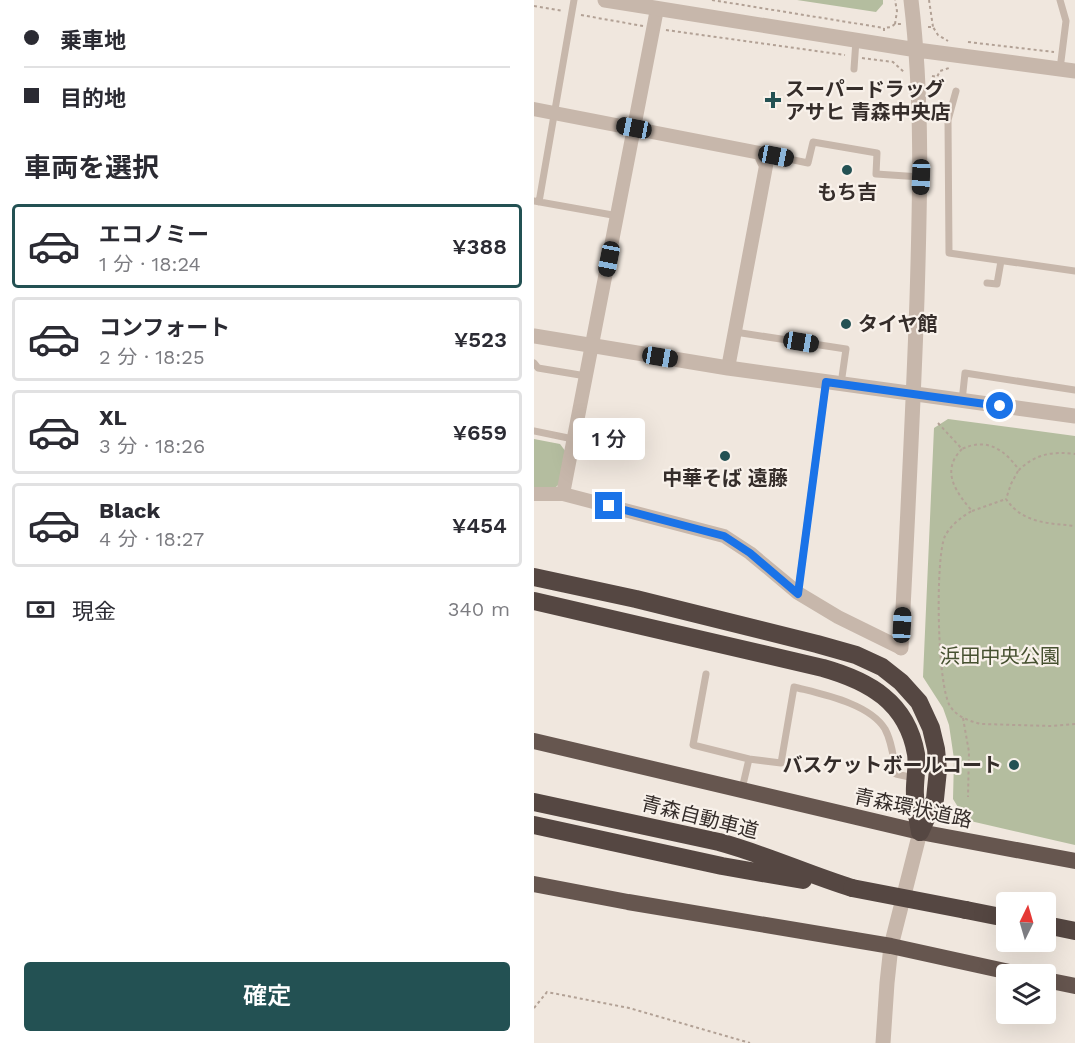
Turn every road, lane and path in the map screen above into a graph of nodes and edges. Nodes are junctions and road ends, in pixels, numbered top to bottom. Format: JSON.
{"nodes":[{"id":1,"x":574,"y":0,"type":"edge"},
{"id":2,"x":605,"y":0,"type":"edge"},
{"id":3,"x":712,"y":0,"type":"edge"},
{"id":4,"x":895,"y":0,"type":"edge"},
{"id":5,"x":911,"y":0,"type":"edge"},
{"id":6,"x":929,"y":0,"type":"edge"},
{"id":7,"x":1060,"y":0,"type":"edge"},
{"id":8,"x":534,"y":6,"type":"edge"},
{"id":9,"x":657,"y":9,"type":"junction"},
{"id":10,"x":572,"y":13,"type":"junction"},
{"id":11,"x":895,"y":24,"type":"dead end"},
{"id":12,"x":933,"y":27,"type":"dead end"},
{"id":13,"x":653,"y":28,"type":"junction"},
{"id":14,"x":884,"y":28,"type":"dead end"},
{"id":15,"x":856,"y":40,"type":"junction"},
{"id":16,"x":960,"y":41,"type":"dead end"},
{"id":17,"x":917,"y":50,"type":"junction"},
{"id":18,"x":1062,"y":53,"type":"junction"},
{"id":19,"x":855,"y":57,"type":"junction"},
{"id":20,"x":883,"y":60,"type":"dead end"},
{"id":21,"x":854,"y":69,"type":"dead end"},
{"id":22,"x":1067,"y":70,"type":"edge"},
{"id":23,"x":956,"y":91,"type":"dead end"},
{"id":24,"x":534,"y":109,"type":"edge"},
{"id":25,"x":555,"y":113,"type":"junction"},
{"id":26,"x":634,"y":128,"type":"junction"},
{"id":27,"x":760,"y":153,"type":"junction"},
{"id":28,"x":921,"y":177,"type":"junction"},
{"id":29,"x":537,"y":201,"type":"edge"},
{"id":30,"x":618,"y":216,"type":"junction"},
{"id":31,"x":1001,"y":261,"type":"junction"},
{"id":32,"x":1075,"y":271,"type":"edge"},
{"id":33,"x":987,"y":282,"type":"dead end"},
{"id":34,"x":735,"y":332,"type":"junction"},
{"id":35,"x":534,"y":336,"type":"edge"},
{"id":36,"x":592,"y":346,"type":"junction"},
{"id":37,"x":534,"y":363,"type":"edge"},
{"id":38,"x":728,"y":368,"type":"junction"},
{"id":39,"x":586,"y":376,"type":"junction"},
{"id":40,"x":834,"y":383,"type":"junction"},
{"id":41,"x":1075,"y":390,"type":"edge"},
{"id":42,"x":914,"y":395,"type":"junction"},
{"id":43,"x":962,"y":401,"type":"junction"},
{"id":44,"x":1075,"y":417,"type":"edge"},
{"id":45,"x":938,"y":423,"type":"dead end"},
{"id":46,"x":534,"y":432,"type":"edge"},
{"id":47,"x":573,"y":439,"type":"junction"},
{"id":48,"x":963,"y":449,"type":"junction"},
{"id":49,"x":1075,"y":454,"type":"edge"},
{"id":50,"x":1019,"y":470,"type":"junction"},
{"id":51,"x":534,"y":494,"type":"edge"},
{"id":52,"x":563,"y":494,"type":"junction"},
{"id":53,"x":1006,"y":499,"type":"junction"},
{"id":54,"x":972,"y":511,"type":"junction"},
{"id":55,"x":1075,"y":526,"type":"edge"},
{"id":56,"x":538,"y":579,"type":"edge"},
{"id":57,"x":798,"y":594,"type":"junction"},
{"id":58,"x":534,"y":601,"type":"edge"},
{"id":59,"x":901,"y":648,"type":"joint"},
{"id":60,"x":706,"y":674,"type":"dead end"},
{"id":61,"x":963,"y":718,"type":"junction"},
{"id":62,"x":1075,"y":724,"type":"edge"},
{"id":63,"x":534,"y":741,"type":"edge"},
{"id":64,"x":748,"y":759,"type":"junction"},
{"id":65,"x":915,"y":778,"type":"junction"},
{"id":66,"x":742,"y":791,"type":"junction"},
{"id":67,"x":968,"y":797,"type":"dead end"},
{"id":68,"x":536,"y":802,"type":"edge"},
{"id":69,"x":534,"y":825,"type":"edge"},
{"id":70,"x":920,"y":832,"type":"junction"},
{"id":71,"x":1075,"y":861,"type":"edge"},
{"id":72,"x":534,"y":884,"type":"edge"},
{"id":73,"x":852,"y":888,"type":"junction"},
{"id":74,"x":996,"y":916,"type":"edge"},
{"id":75,"x":1056,"y":927,"type":"edge"},
{"id":76,"x":1075,"y":931,"type":"edge"},
{"id":77,"x":891,"y":946,"type":"junction"},
{"id":78,"x":996,"y":969,"type":"edge"},
{"id":79,"x":1056,"y":982,"type":"edge"},
{"id":80,"x":1075,"y":986,"type":"edge"},
{"id":81,"x":534,"y":1008,"type":"edge"},
{"id":82,"x":750,"y":1043,"type":"edge"},
{"id":83,"x":883,"y":1043,"type":"edge"}],
"edges":[{"from":1,"to":10,"type":"lane"},
{"from":2,"to":9,"type":"street"},
{"from":3,"to":14,"type":"path"},
{"from":4,"to":11,"type":"path"},
{"from":5,"to":17,"type":"street"},
{"from":6,"to":12,"type":"path"},
{"from":7,"to":18,"type":"lane"},
{"from":8,"to":10,"type":"path"},
{"from":9,"to":13,"type":"street"},
{"from":9,"to":15,"type":"street"},
{"from":10,"to":13,"type":"path"},
{"from":10,"to":25,"type":"lane"},
{"from":13,"to":19,"type":"path"},
{"from":13,"to":26,"type":"street"},
{"from":15,"to":17,"type":"street"},
{"from":15,"to":19,"type":"lane"},
{"from":16,"to":18,"type":"path"},
{"from":17,"to":22,"type":"street"},
{"from":17,"to":28,"type":"street"},
{"from":18,"to":22,"type":"lane"},
{"from":19,"to":20,"type":"path"},
{"from":19,"to":21,"type":"lane"},
{"from":23,"to":31,"type":"lane"},
{"from":24,"to":25,"type":"street"},
{"from":25,"to":26,"type":"street"},
{"from":25,"to":29,"type":"lane"},
{"from":26,"to":27,"type":"street"},
{"from":26,"to":30,"type":"street"},
{"from":27,"to":28,"type":"lane"},
{"from":27,"to":34,"type":"street"},
{"from":28,"to":42,"type":"street"},
{"from":29,"to":30,"type":"lane"},
{"from":30,"to":36,"type":"street"},
{"from":31,"to":32,"type":"lane"},
{"from":31,"to":33,"type":"lane"},
{"from":34,"to":38,"type":"street"},
{"from":34,"to":40,"type":"lane"},
{"from":35,"to":36,"type":"street"},
{"from":36,"to":38,"type":"street"},
{"from":36,"to":39,"type":"street"},
{"from":37,"to":39,"type":"lane"},
{"from":38,"to":40,"type":"street"},
{"from":39,"to":47,"type":"street"},
{"from":40,"to":42,"type":"street"},
{"from":40,"to":57,"type":"lane"},
{"from":41,"to":43,"type":"lane"},
{"from":42,"to":43,"type":"street"},
{"from":42,"to":59,"type":"street"},
{"from":43,"to":44,"type":"street"},
{"from":45,"to":48,"type":"path"},
{"from":46,"to":47,"type":"lane"},
{"from":47,"to":52,"type":"street"},
{"from":48,"to":50,"type":"path"},
{"from":48,"to":54,"type":"path"},
{"from":49,"to":50,"type":"path"},
{"from":50,"to":53,"type":"path"},
{"from":51,"to":52,"type":"street"},
{"from":52,"to":57,"type":"street"},
{"from":53,"to":54,"type":"path"},
{"from":53,"to":55,"type":"path"},
{"from":54,"to":61,"type":"path"},
{"from":56,"to":70,"type":"highway"},
{"from":57,"to":59,"type":"street"},
{"from":58,"to":65,"type":"highway"},
{"from":60,"to":64,"type":"lane"},
{"from":61,"to":62,"type":"path"},
{"from":61,"to":67,"type":"path"},
{"from":63,"to":66,"type":"highway","name":"青森環状道路"},
{"from":64,"to":65,"type":"lane"},
{"from":64,"to":66,"type":"lane"},
{"from":65,"to":70,"type":"highway"},
{"from":66,"to":70,"type":"highway","name":"青森環状道路"},
{"from":68,"to":73,"type":"highway","name":"青森自動車道"},
{"from":69,"to":73,"type":"highway","name":"青森自動車道"},
{"from":70,"to":71,"type":"highway","name":"青森環状道路"},
{"from":70,"to":77,"type":"street"},
{"from":72,"to":77,"type":"highway"},
{"from":73,"to":74,"type":"highway","name":"青森自動車道","bridge":true},
{"from":75,"to":76,"type":"highway"},
{"from":77,"to":78,"type":"highway"},
{"from":77,"to":83,"type":"street"},
{"from":79,"to":80,"type":"highway"},
{"from":81,"to":82,"type":"path"}]}
